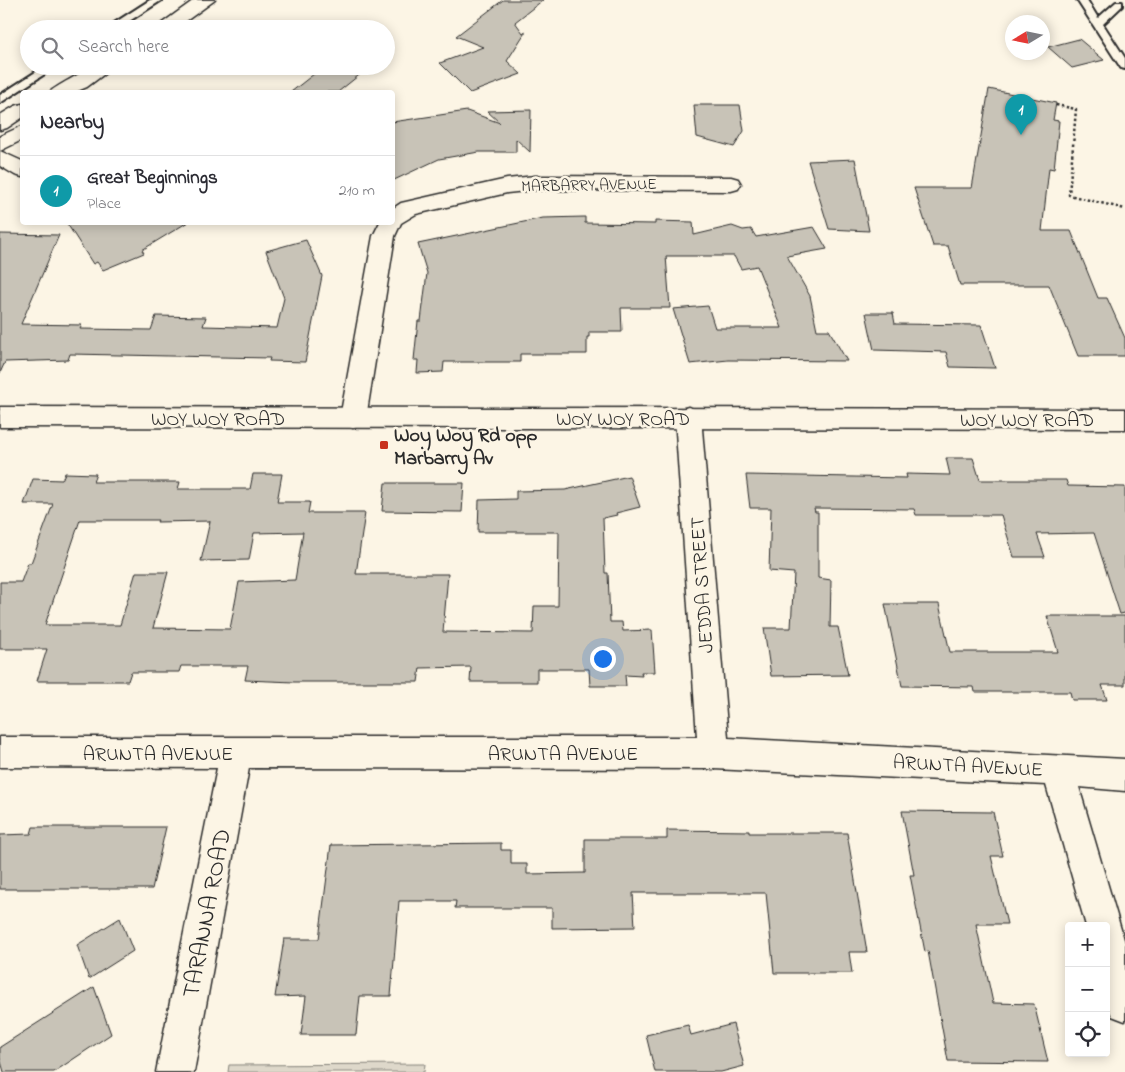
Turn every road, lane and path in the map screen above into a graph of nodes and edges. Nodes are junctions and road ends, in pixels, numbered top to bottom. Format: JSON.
{"nodes":[{"id":1,"x":157,"y":0,"type":"edge"},
{"id":2,"x":206,"y":0,"type":"edge"},
{"id":3,"x":1082,"y":0,"type":"edge"},
{"id":4,"x":1105,"y":0,"type":"edge"},
{"id":5,"x":1122,"y":3,"type":"edge"},
{"id":6,"x":125,"y":20,"type":"edge"},
{"id":7,"x":176,"y":20,"type":"edge"},
{"id":8,"x":1097,"y":24,"type":"junction"},
{"id":9,"x":1125,"y":66,"type":"edge"},
{"id":10,"x":38,"y":75,"type":"edge"},
{"id":11,"x":94,"y":75,"type":"edge"},
{"id":12,"x":76,"y":88,"type":"edge"},
{"id":13,"x":0,"y":100,"type":"edge"},
{"id":14,"x":1056,"y":105,"type":"dead end"},
{"id":15,"x":20,"y":111,"type":"edge"},
{"id":16,"x":0,"y":124,"type":"edge"},
{"id":17,"x":20,"y":133,"type":"edge"},
{"id":18,"x":0,"y":145,"type":"edge"},
{"id":19,"x":0,"y":157,"type":"edge"},
{"id":20,"x":20,"y":169,"type":"edge"},
{"id":21,"x":731,"y":184,"type":"dead end"},
{"id":22,"x":1125,"y":209,"type":"edge"},
{"id":23,"x":395,"y":219,"type":"edge"},
{"id":24,"x":390,"y":225,"type":"edge"},
{"id":25,"x":0,"y":418,"type":"edge"},
{"id":26,"x":353,"y":418,"type":"junction"},
{"id":27,"x":688,"y":418,"type":"junction"},
{"id":28,"x":1125,"y":419,"type":"edge"},
{"id":29,"x":0,"y":752,"type":"edge"},
{"id":30,"x":236,"y":753,"type":"junction"},
{"id":31,"x":714,"y":753,"type":"junction"},
{"id":32,"x":1058,"y":770,"type":"junction"},
{"id":33,"x":1125,"y":775,"type":"edge"},
{"id":34,"x":1102,"y":922,"type":"edge"},
{"id":35,"x":1110,"y":952,"type":"edge"},
{"id":36,"x":1125,"y":1003,"type":"edge"},
{"id":37,"x":175,"y":1072,"type":"edge"}],
"edges":[{"from":1,"to":6,"type":"lane"},
{"from":2,"to":7,"type":"main road"},
{"from":3,"to":8,"type":"lane"},
{"from":4,"to":5,"type":"lane"},
{"from":5,"to":8,"type":"lane"},
{"from":8,"to":9,"type":"lane"},
{"from":10,"to":13,"type":"lane"},
{"from":11,"to":12,"type":"main road"},
{"from":14,"to":22,"type":"path"},
{"from":15,"to":16,"type":"main road"},
{"from":17,"to":18,"type":"main road"},
{"from":19,"to":20,"type":"main road"},
{"from":21,"to":23,"type":"main road","name":"MARBARRY AVENUE"},
{"from":24,"to":26,"type":"main road","name":"MARBARRY AVENUE"},
{"from":25,"to":26,"type":"main road","name":"WOY WOY ROAD"},
{"from":26,"to":27,"type":"main road","name":"WOY WOY ROAD"},
{"from":27,"to":28,"type":"main road","name":"WOY WOY ROAD"},
{"from":27,"to":31,"type":"main road","name":"JEDDA STREET"},
{"from":29,"to":30,"type":"main road","name":"ARUNTA AVENUE"},
{"from":30,"to":31,"type":"main road","name":"ARUNTA AVENUE"},
{"from":30,"to":37,"type":"main road","name":"TARANNA ROAD"},
{"from":31,"to":32,"type":"main road","name":"ARUNTA AVENUE"},
{"from":32,"to":33,"type":"main road","name":"ARUNTA AVENUE"},
{"from":32,"to":34,"type":"main road"},
{"from":35,"to":36,"type":"main road"}]}
